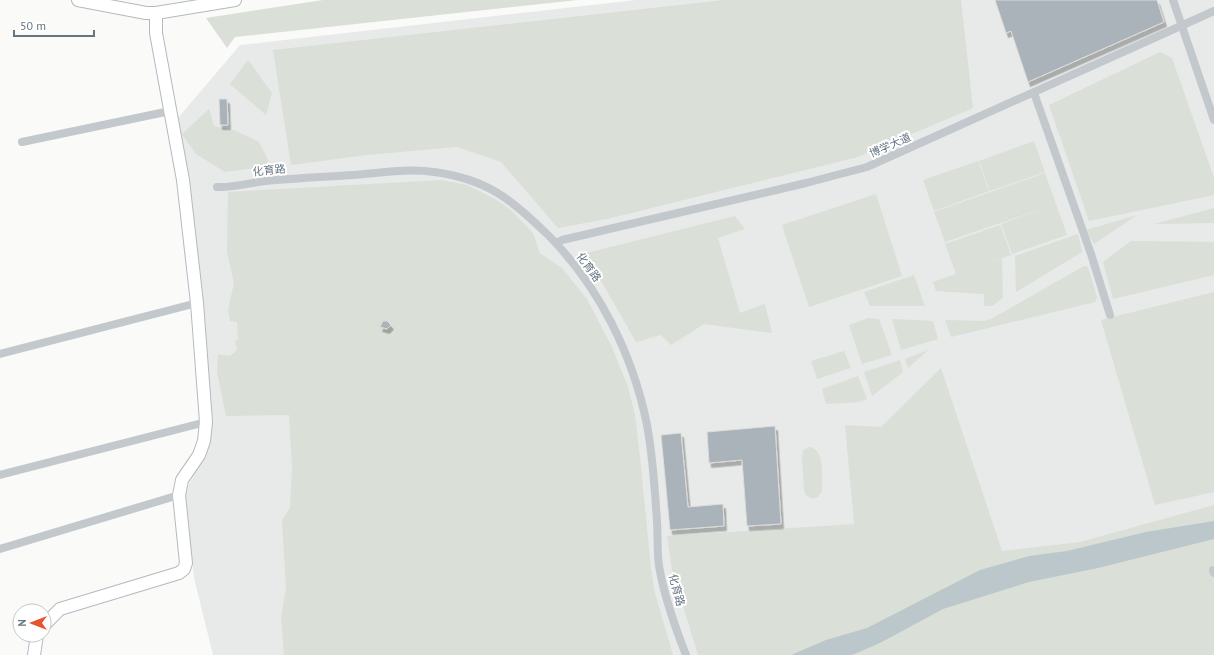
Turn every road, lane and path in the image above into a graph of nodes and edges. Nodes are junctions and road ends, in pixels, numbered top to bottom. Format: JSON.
{"nodes":[{"id":1,"x":78,"y":0,"type":"edge"},
{"id":2,"x":235,"y":0,"type":"edge"},
{"id":3,"x":1173,"y":0,"type":"edge"},
{"id":4,"x":107,"y":3,"type":"edge"},
{"id":5,"x":1214,"y":11,"type":"edge"},
{"id":6,"x":156,"y":13,"type":"junction"},
{"id":7,"x":1183,"y":26,"type":"junction"},
{"id":8,"x":1034,"y":93,"type":"junction"},
{"id":9,"x":170,"y":111,"type":"junction"},
{"id":10,"x":1214,"y":120,"type":"edge"},
{"id":11,"x":22,"y":142,"type":"dead end"},
{"id":12,"x":217,"y":187,"type":"dead end"},
{"id":13,"x":556,"y":243,"type":"junction"},
{"id":14,"x":197,"y":303,"type":"junction"},
{"id":15,"x":1110,"y":315,"type":"dead end"},
{"id":16,"x":0,"y":354,"type":"edge"},
{"id":17,"x":206,"y":422,"type":"junction"},
{"id":18,"x":0,"y":476,"type":"edge"},
{"id":19,"x":179,"y":495,"type":"junction"},
{"id":20,"x":0,"y":549,"type":"edge"},
{"id":21,"x":52,"y":617,"type":"edge"},
{"id":22,"x":36,"y":643,"type":"edge"},
{"id":23,"x":34,"y":655,"type":"edge"},
{"id":24,"x":686,"y":655,"type":"edge"}],
"edges":[{"from":1,"to":4,"type":"street"},
{"from":2,"to":6,"type":"street"},
{"from":3,"to":7,"type":"street"},
{"from":4,"to":6,"type":"street"},
{"from":5,"to":7,"type":"street","name":"博学大道"},
{"from":6,"to":9,"type":"street"},
{"from":7,"to":8,"type":"street","name":"博学大道"},
{"from":7,"to":10,"type":"street"},
{"from":8,"to":13,"type":"street","name":"博学大道"},
{"from":8,"to":15,"type":"street"},
{"from":9,"to":11,"type":"street"},
{"from":9,"to":14,"type":"street"},
{"from":12,"to":13,"type":"street","name":"化育路"},
{"from":13,"to":24,"type":"street","name":"化育路"},
{"from":14,"to":16,"type":"street"},
{"from":14,"to":17,"type":"street"},
{"from":17,"to":18,"type":"street"},
{"from":17,"to":19,"type":"street"},
{"from":19,"to":20,"type":"street"},
{"from":19,"to":21,"type":"street"},
{"from":22,"to":23,"type":"street"}]}
